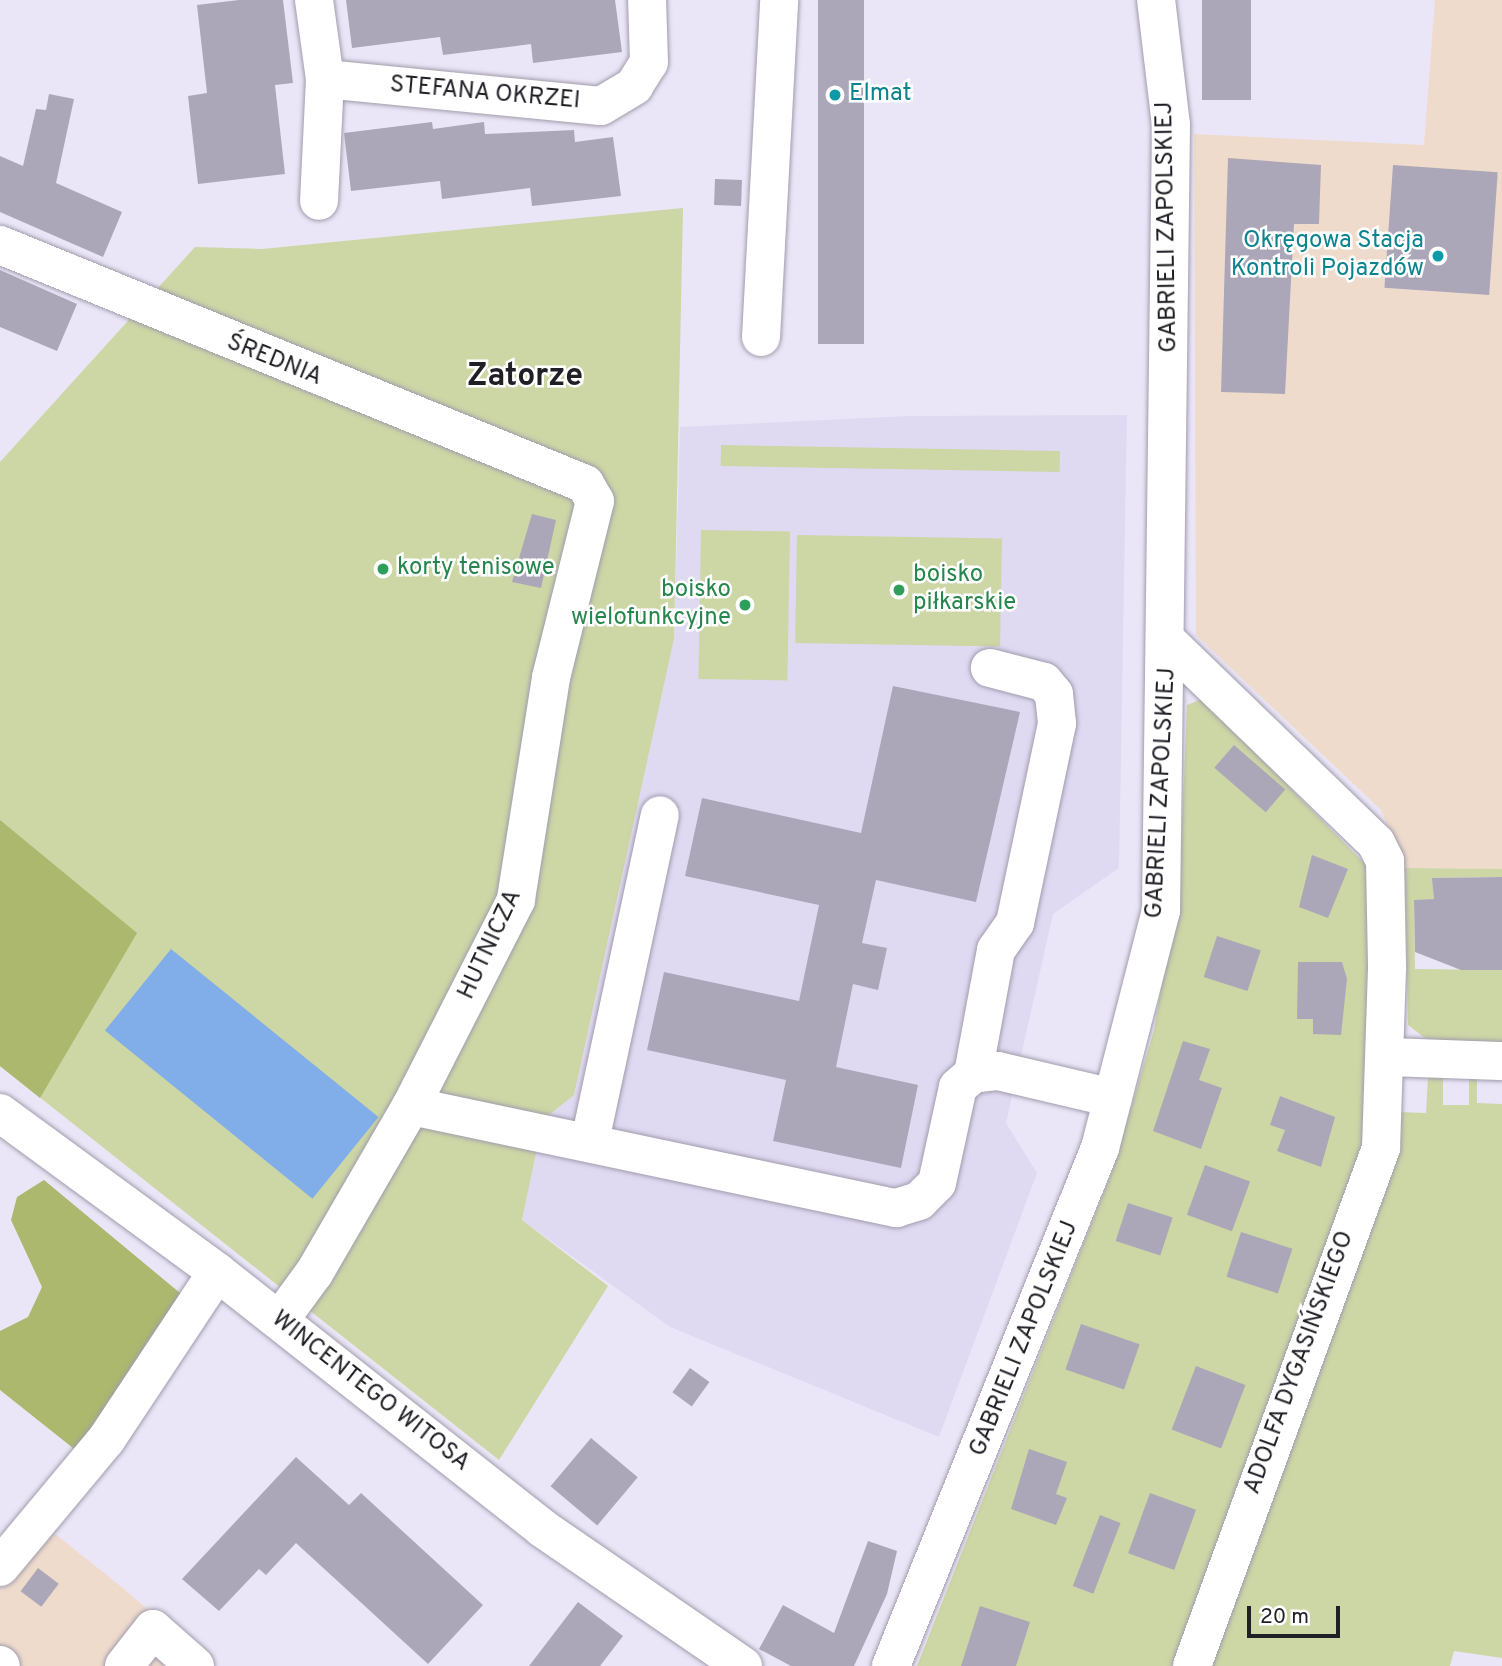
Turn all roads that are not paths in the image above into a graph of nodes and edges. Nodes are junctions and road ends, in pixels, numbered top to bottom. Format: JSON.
{"nodes":[{"id":1,"x":314,"y":0,"type":"edge"},
{"id":2,"x":647,"y":0,"type":"edge"},
{"id":3,"x":779,"y":0,"type":"edge"},
{"id":4,"x":1156,"y":0,"type":"edge"},
{"id":5,"x":325,"y":79,"type":"junction"},
{"id":6,"x":319,"y":201,"type":"dead end"},
{"id":7,"x":0,"y":245,"type":"edge"},
{"id":8,"x":761,"y":337,"type":"dead end"},
{"id":9,"x":550,"y":470,"type":"joint"},
{"id":10,"x":1168,"y":643,"type":"junction"},
{"id":11,"x":990,"y":668,"type":"dead end"},
{"id":12,"x":660,"y":815,"type":"dead end"},
{"id":13,"x":1387,"y":1057,"type":"junction"},
{"id":14,"x":1502,"y":1061,"type":"edge"},
{"id":15,"x":973,"y":1074,"type":"junction"},
{"id":16,"x":1113,"y":1098,"type":"junction"},
{"id":17,"x":411,"y":1106,"type":"junction"},
{"id":18,"x":0,"y":1113,"type":"edge"},
{"id":19,"x":590,"y":1142,"type":"junction"},
{"id":20,"x":217,"y":1272,"type":"junction"},
{"id":21,"x":279,"y":1321,"type":"junction"},
{"id":22,"x":0,"y":1567,"type":"edge"},
{"id":23,"x":124,"y":1666,"type":"edge"},
{"id":24,"x":195,"y":1666,"type":"edge"},
{"id":25,"x":743,"y":1666,"type":"edge"},
{"id":26,"x":891,"y":1666,"type":"edge"},
{"id":27,"x":1192,"y":1666,"type":"edge"}],
"edges":[{"from":1,"to":5,"type":"street"},
{"from":2,"to":5,"type":"street","name":"STEFANA OKRZEI"},
{"from":3,"to":8,"type":"street"},
{"from":4,"to":10,"type":"street","name":"GABRIELI ZAPOLSKIEJ"},
{"from":5,"to":6,"type":"street"},
{"from":7,"to":9,"type":"street","name":"ŚREDNIA"},
{"from":9,"to":17,"type":"street","name":"HUTNICZA"},
{"from":10,"to":13,"type":"street","name":"ADOLFA DYGASIŃSKIEGO"},
{"from":10,"to":16,"type":"street","name":"GABRIELI ZAPOLSKIEJ"},
{"from":11,"to":15,"type":"street"},
{"from":12,"to":19,"type":"street"},
{"from":13,"to":14,"type":"street"},
{"from":13,"to":27,"type":"street","name":"ADOLFA DYGASIŃSKIEGO"},
{"from":15,"to":16,"type":"street"},
{"from":15,"to":19,"type":"street"},
{"from":16,"to":26,"type":"street","name":"GABRIELI ZAPOLSKIEJ"},
{"from":17,"to":19,"type":"street"},
{"from":17,"to":21,"type":"street","name":"HUTNICZA"},
{"from":18,"to":20,"type":"street","name":"WINCENTEGO WITOSA"},
{"from":20,"to":21,"type":"street","name":"WINCENTEGO WITOSA"},
{"from":20,"to":22,"type":"street"},
{"from":21,"to":25,"type":"street","name":"WINCENTEGO WITOSA"},
{"from":23,"to":24,"type":"street"}]}
